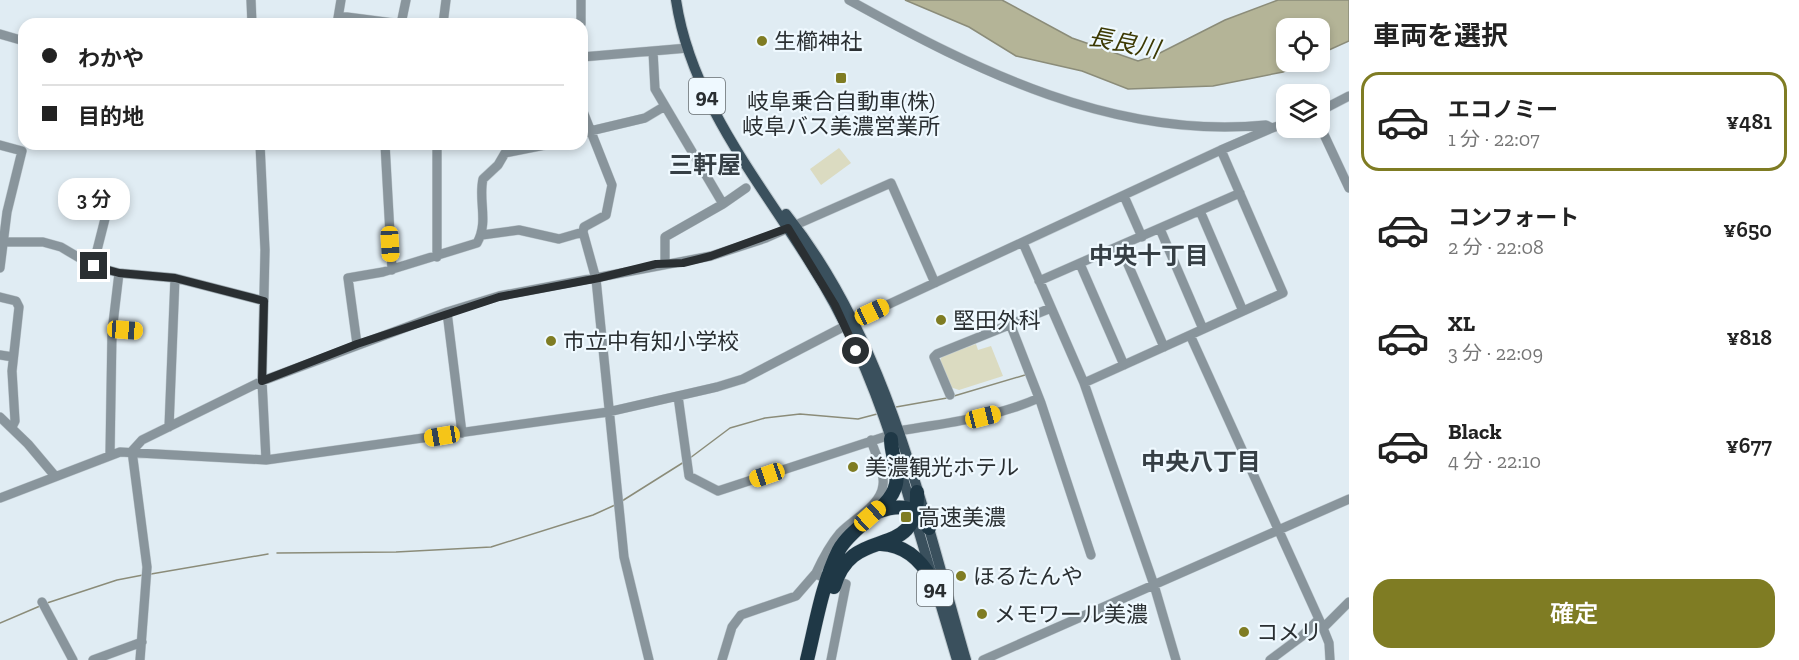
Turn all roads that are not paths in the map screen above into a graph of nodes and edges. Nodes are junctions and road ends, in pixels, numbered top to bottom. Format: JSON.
{"nodes":[{"id":1,"x":250,"y":0,"type":"edge"},
{"id":2,"x":341,"y":0,"type":"edge"},
{"id":3,"x":406,"y":0,"type":"edge"},
{"id":4,"x":446,"y":0,"type":"edge"},
{"id":5,"x":581,"y":0,"type":"edge"},
{"id":6,"x":676,"y":0,"type":"edge"},
{"id":7,"x":849,"y":0,"type":"edge"},
{"id":8,"x":252,"y":18,"type":"edge"},
{"id":9,"x":338,"y":18,"type":"edge"},
{"id":10,"x":402,"y":18,"type":"edge"},
{"id":11,"x":444,"y":18,"type":"edge"},
{"id":12,"x":581,"y":18,"type":"edge"},
{"id":13,"x":0,"y":34,"type":"edge"},
{"id":14,"x":18,"y":39,"type":"edge"},
{"id":15,"x":688,"y":48,"type":"junction"},
{"id":16,"x":653,"y":51,"type":"junction"},
{"id":17,"x":588,"y":56,"type":"edge"},
{"id":18,"x":1349,"y":96,"type":"edge"},
{"id":19,"x":665,"y":106,"type":"junction"},
{"id":20,"x":1330,"y":106,"type":"edge"},
{"id":21,"x":1276,"y":127,"type":"edge"},
{"id":22,"x":1272,"y":128,"type":"junction"},
{"id":23,"x":588,"y":131,"type":"edge"},
{"id":24,"x":588,"y":138,"type":"edge"},
{"id":25,"x":1326,"y":138,"type":"edge"},
{"id":26,"x":0,"y":145,"type":"edge"},
{"id":27,"x":18,"y":150,"type":"edge"},
{"id":28,"x":18,"y":150,"type":"edge"},
{"id":29,"x":260,"y":150,"type":"edge"},
{"id":30,"x":386,"y":150,"type":"edge"},
{"id":31,"x":437,"y":150,"type":"edge"},
{"id":32,"x":520,"y":150,"type":"edge"},
{"id":33,"x":1221,"y":150,"type":"junction"},
{"id":34,"x":746,"y":188,"type":"dead end"},
{"id":35,"x":1349,"y":189,"type":"edge"},
{"id":36,"x":1240,"y":194,"type":"junction"},
{"id":37,"x":1124,"y":196,"type":"junction"},
{"id":38,"x":110,"y":203,"type":"dead end"},
{"id":39,"x":723,"y":204,"type":"junction"},
{"id":40,"x":1200,"y":211,"type":"junction"},
{"id":41,"x":4,"y":212,"type":"edge"},
{"id":42,"x":791,"y":227,"type":"junction"},
{"id":43,"x":1160,"y":229,"type":"junction"},
{"id":44,"x":583,"y":232,"type":"junction"},
{"id":45,"x":482,"y":235,"type":"junction"},
{"id":46,"x":1142,"y":237,"type":"junction"},
{"id":47,"x":3,"y":242,"type":"junction"},
{"id":48,"x":1023,"y":243,"type":"junction"},
{"id":49,"x":1120,"y":246,"type":"junction"},
{"id":50,"x":437,"y":257,"type":"junction"},
{"id":51,"x":665,"y":264,"type":"junction"},
{"id":52,"x":1080,"y":264,"type":"junction"},
{"id":53,"x":93,"y":266,"type":"junction"},
{"id":54,"x":0,"y":268,"type":"edge"},
{"id":55,"x":392,"y":270,"type":"junction"},
{"id":56,"x":119,"y":273,"type":"junction"},
{"id":57,"x":175,"y":278,"type":"junction"},
{"id":58,"x":596,"y":279,"type":"junction"},
{"id":59,"x":1040,"y":281,"type":"junction"},
{"id":60,"x":935,"y":283,"type":"junction"},
{"id":61,"x":0,"y":297,"type":"edge"},
{"id":62,"x":264,"y":301,"type":"junction"},
{"id":63,"x":1051,"y":308,"type":"junction"},
{"id":64,"x":1243,"y":311,"type":"junction"},
{"id":65,"x":447,"y":312,"type":"junction"},
{"id":66,"x":849,"y":324,"type":"junction"},
{"id":67,"x":1011,"y":326,"type":"junction"},
{"id":68,"x":113,"y":329,"type":"junction"},
{"id":69,"x":1203,"y":329,"type":"junction"},
{"id":70,"x":137,"y":331,"type":"dead end"},
{"id":71,"x":1190,"y":335,"type":"junction"},
{"id":72,"x":357,"y":344,"type":"junction"},
{"id":73,"x":1164,"y":347,"type":"junction"},
{"id":74,"x":0,"y":355,"type":"edge"},
{"id":75,"x":13,"y":357,"type":"junction"},
{"id":76,"x":1124,"y":365,"type":"junction"},
{"id":77,"x":262,"y":381,"type":"junction"},
{"id":78,"x":1084,"y":383,"type":"junction"},
{"id":79,"x":950,"y":395,"type":"dead end"},
{"id":80,"x":678,"y":396,"type":"junction"},
{"id":81,"x":1039,"y":398,"type":"junction"},
{"id":82,"x":608,"y":412,"type":"junction"},
{"id":83,"x":0,"y":417,"type":"edge"},
{"id":84,"x":12,"y":427,"type":"junction"},
{"id":85,"x":170,"y":427,"type":"junction"},
{"id":86,"x":462,"y":433,"type":"junction"},
{"id":87,"x":893,"y":435,"type":"junction"},
{"id":88,"x":871,"y":440,"type":"junction"},
{"id":89,"x":132,"y":451,"type":"junction"},
{"id":90,"x":110,"y":454,"type":"junction"},
{"id":91,"x":266,"y":460,"type":"junction"},
{"id":92,"x":55,"y":476,"type":"junction"},
{"id":93,"x":917,"y":492,"type":"junction"},
{"id":94,"x":0,"y":498,"type":"edge"},
{"id":95,"x":1349,"y":499,"type":"edge"},
{"id":96,"x":870,"y":516,"type":"junction"},
{"id":97,"x":916,"y":516,"type":"junction"},
{"id":98,"x":929,"y":528,"type":"junction"},
{"id":99,"x":1278,"y":530,"type":"junction"},
{"id":100,"x":873,"y":544,"type":"junction"},
{"id":101,"x":1090,"y":555,"type":"dead end"},
{"id":102,"x":933,"y":580,"type":"junction"},
{"id":103,"x":843,"y":583,"type":"dead end"},
{"id":104,"x":1154,"y":585,"type":"junction"},
{"id":105,"x":1349,"y":602,"type":"edge"},
{"id":106,"x":43,"y":604,"type":"dead end"},
{"id":107,"x":1320,"y":624,"type":"junction"},
{"id":108,"x":142,"y":642,"type":"junction"},
{"id":109,"x":73,"y":660,"type":"edge"},
{"id":110,"x":93,"y":660,"type":"edge"},
{"id":111,"x":140,"y":660,"type":"edge"},
{"id":112,"x":649,"y":660,"type":"edge"},
{"id":113,"x":722,"y":660,"type":"edge"},
{"id":114,"x":807,"y":660,"type":"edge"},
{"id":115,"x":816,"y":660,"type":"edge"},
{"id":116,"x":831,"y":660,"type":"edge"},
{"id":117,"x":957,"y":660,"type":"edge"},
{"id":118,"x":966,"y":660,"type":"edge"},
{"id":119,"x":983,"y":660,"type":"edge"},
{"id":120,"x":1176,"y":660,"type":"edge"},
{"id":121,"x":1270,"y":660,"type":"edge"},
{"id":122,"x":1330,"y":660,"type":"edge"}],
"edges":[{"from":1,"to":8,"type":"street"},
{"from":2,"to":9,"type":"street"},
{"from":3,"to":10,"type":"street"},
{"from":4,"to":11,"type":"street"},
{"from":5,"to":12,"type":"street"},
{"from":6,"to":15,"type":"main road","number":"94"},
{"from":7,"to":22,"type":"street"},
{"from":13,"to":14,"type":"street"},
{"from":15,"to":16,"type":"street"},
{"from":15,"to":42,"type":"main road","number":"94"},
{"from":16,"to":17,"type":"street"},
{"from":16,"to":19,"type":"street"},
{"from":18,"to":20,"type":"street"},
{"from":19,"to":23,"type":"street"},
{"from":19,"to":39,"type":"street"},
{"from":21,"to":22,"type":"street"},
{"from":22,"to":33,"type":"street"},
{"from":24,"to":44,"type":"street"},
{"from":25,"to":35,"type":"street"},
{"from":26,"to":27,"type":"street"},
{"from":28,"to":41,"type":"street"},
{"from":29,"to":62,"type":"street"},
{"from":30,"to":55,"type":"street"},
{"from":31,"to":50,"type":"street"},
{"from":32,"to":45,"type":"street"},
{"from":33,"to":36,"type":"street"},
{"from":33,"to":37,"type":"street"},
{"from":34,"to":39,"type":"street"},
{"from":36,"to":40,"type":"street"},
{"from":36,"to":64,"type":"street"},
{"from":37,"to":46,"type":"street"},
{"from":37,"to":48,"type":"street"},
{"from":38,"to":53,"type":"street"},
{"from":39,"to":51,"type":"street"},
{"from":40,"to":43,"type":"street"},
{"from":40,"to":64,"type":"street"},
{"from":41,"to":47,"type":"street"},
{"from":42,"to":51,"type":"street"},
{"from":42,"to":60,"type":"street"},
{"from":42,"to":66,"type":"main road","number":"94"},
{"from":43,"to":46,"type":"street"},
{"from":43,"to":69,"type":"street"},
{"from":44,"to":45,"type":"street"},
{"from":44,"to":58,"type":"street"},
{"from":45,"to":50,"type":"street"},
{"from":46,"to":49,"type":"street"},
{"from":47,"to":53,"type":"street"},
{"from":47,"to":54,"type":"street"},
{"from":48,"to":59,"type":"street"},
{"from":48,"to":60,"type":"street"},
{"from":49,"to":52,"type":"street"},
{"from":49,"to":73,"type":"street"},
{"from":50,"to":55,"type":"street"},
{"from":51,"to":58,"type":"street"},
{"from":52,"to":59,"type":"street"},
{"from":52,"to":76,"type":"street"},
{"from":53,"to":56,"type":"street"},
{"from":55,"to":72,"type":"street"},
{"from":56,"to":57,"type":"street"},
{"from":56,"to":68,"type":"street"},
{"from":57,"to":62,"type":"street"},
{"from":57,"to":85,"type":"street"},
{"from":58,"to":65,"type":"street"},
{"from":58,"to":82,"type":"street"},
{"from":59,"to":63,"type":"street"},
{"from":60,"to":66,"type":"street"},
{"from":61,"to":75,"type":"street"},
{"from":62,"to":77,"type":"street"},
{"from":63,"to":67,"type":"street"},
{"from":63,"to":78,"type":"street"},
{"from":64,"to":69,"type":"street"},
{"from":65,"to":72,"type":"street"},
{"from":65,"to":86,"type":"street"},
{"from":66,"to":80,"type":"street"},
{"from":66,"to":87,"type":"main road","number":"94"},
{"from":67,"to":79,"type":"street"},
{"from":67,"to":81,"type":"street"},
{"from":68,"to":70,"type":"street"},
{"from":68,"to":90,"type":"street"},
{"from":69,"to":71,"type":"street"},
{"from":71,"to":73,"type":"street"},
{"from":71,"to":99,"type":"street"},
{"from":72,"to":77,"type":"street"},
{"from":73,"to":76,"type":"street"},
{"from":74,"to":75,"type":"street"},
{"from":75,"to":84,"type":"street"},
{"from":76,"to":78,"type":"street"},
{"from":77,"to":85,"type":"street"},
{"from":77,"to":91,"type":"street"},
{"from":78,"to":104,"type":"street"},
{"from":80,"to":82,"type":"street"},
{"from":80,"to":88,"type":"street"},
{"from":81,"to":87,"type":"street"},
{"from":81,"to":101,"type":"street"},
{"from":82,"to":86,"type":"street"},
{"from":82,"to":112,"type":"street"},
{"from":83,"to":84,"type":"street"},
{"from":84,"to":92,"type":"street"},
{"from":85,"to":89,"type":"street"},
{"from":86,"to":91,"type":"street"},
{"from":87,"to":88,"type":"street"},
{"from":87,"to":93,"type":"main road","number":"94"},
{"from":87,"to":96,"type":"highway"},
{"from":87,"to":97,"type":"main road","number":"94"},
{"from":88,"to":113,"type":"street"},
{"from":89,"to":90,"type":"street"},
{"from":89,"to":91,"type":"street"},
{"from":89,"to":108,"type":"street"},
{"from":90,"to":92,"type":"street"},
{"from":92,"to":94,"type":"street"},
{"from":93,"to":97,"type":"highway"},
{"from":93,"to":98,"type":"main road","number":"94"},
{"from":95,"to":99,"type":"street"},
{"from":96,"to":97,"type":"highway"},
{"from":96,"to":114,"type":"highway"},
{"from":97,"to":98,"type":"highway"},
{"from":97,"to":100,"type":"highway"},
{"from":97,"to":102,"type":"main road","number":"94"},
{"from":98,"to":118,"type":"main road","number":"94"},
{"from":99,"to":104,"type":"street"},
{"from":99,"to":107,"type":"street"},
{"from":100,"to":102,"type":"highway"},
{"from":100,"to":115,"type":"highway"},
{"from":102,"to":117,"type":"main road","number":"94"},
{"from":103,"to":116,"type":"street"},
{"from":104,"to":119,"type":"street"},
{"from":104,"to":120,"type":"street"},
{"from":105,"to":107,"type":"street"},
{"from":106,"to":109,"type":"street"},
{"from":107,"to":121,"type":"street"},
{"from":107,"to":122,"type":"street"},
{"from":108,"to":110,"type":"street"},
{"from":108,"to":111,"type":"street"}]}
